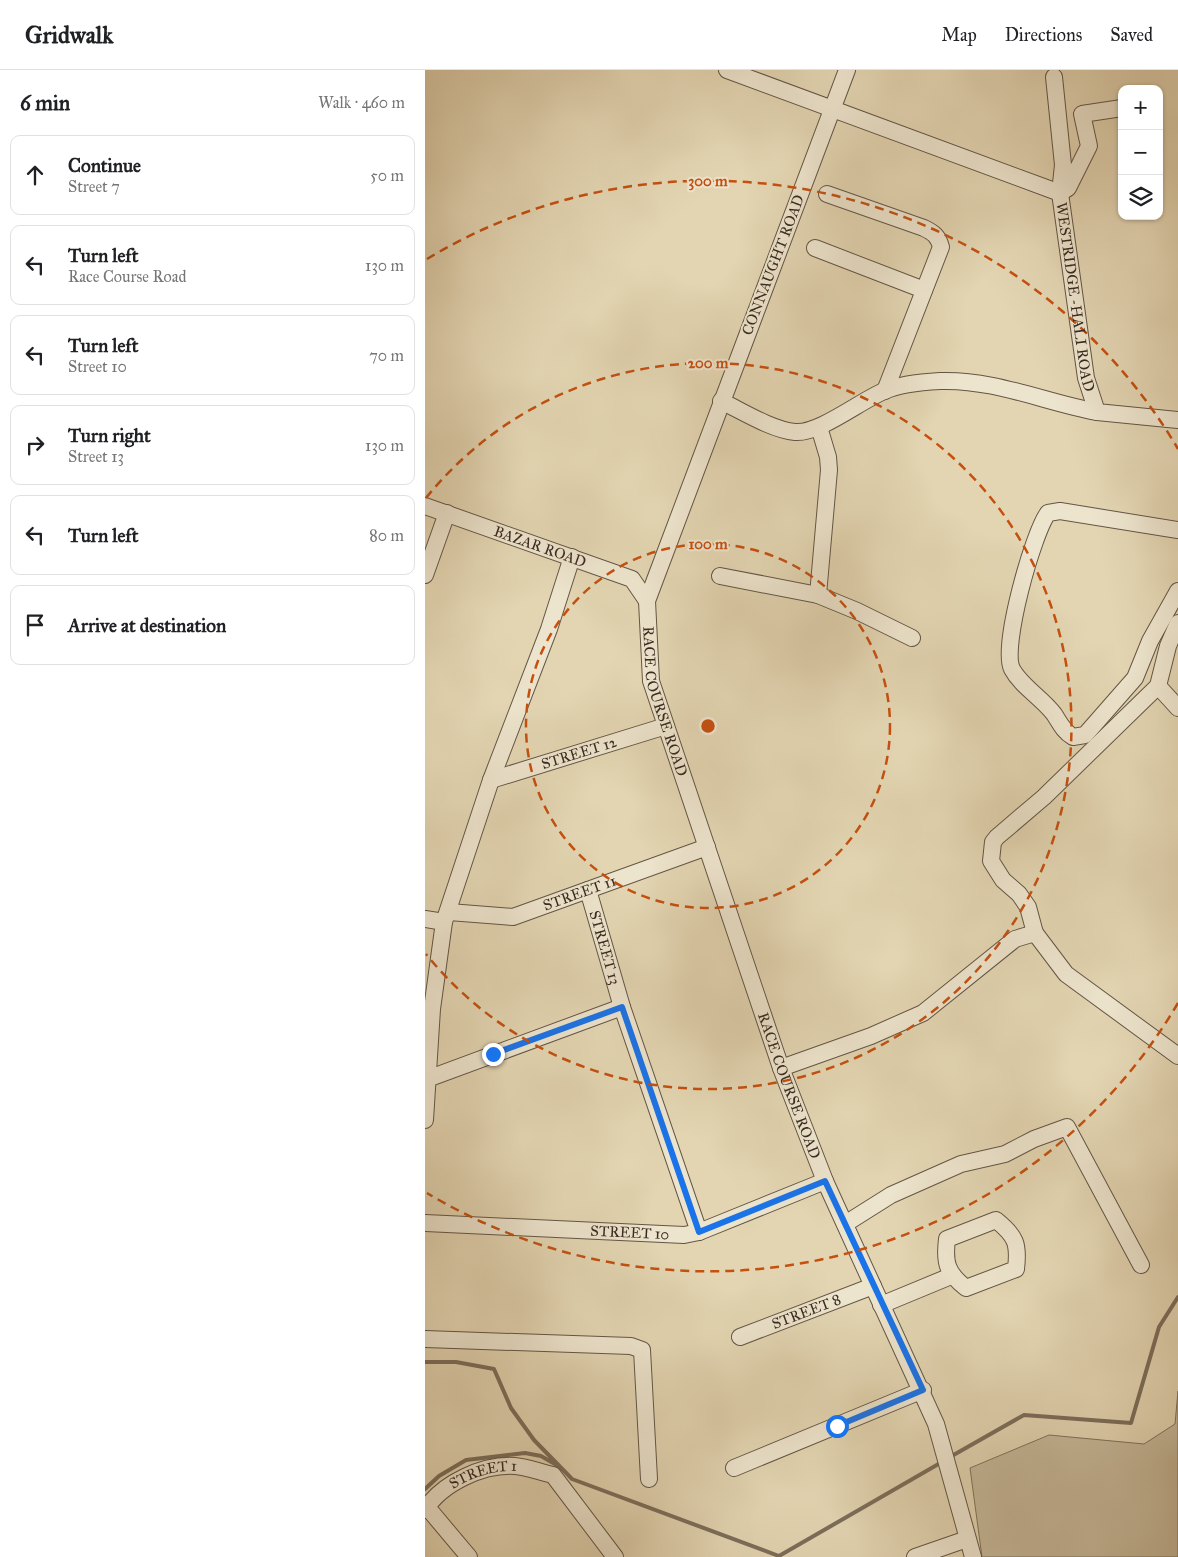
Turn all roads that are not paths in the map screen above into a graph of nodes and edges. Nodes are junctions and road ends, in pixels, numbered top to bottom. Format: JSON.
{"nodes":[{"id":1,"x":727,"y":70,"type":"edge"},
{"id":2,"x":847,"y":70,"type":"edge"},
{"id":3,"x":1054,"y":77,"type":"dead end"},
{"id":4,"x":1118,"y":109,"type":"edge"},
{"id":5,"x":832,"y":110,"type":"junction"},
{"id":6,"x":1060,"y":193,"type":"junction"},
{"id":7,"x":827,"y":194,"type":"dead end"},
{"id":8,"x":815,"y":248,"type":"dead end"},
{"id":9,"x":924,"y":290,"type":"junction"},
{"id":10,"x":885,"y":391,"type":"junction"},
{"id":11,"x":721,"y":401,"type":"junction"},
{"id":12,"x":1097,"y":412,"type":"junction"},
{"id":13,"x":1178,"y":420,"type":"edge"},
{"id":14,"x":819,"y":427,"type":"junction"},
{"id":15,"x":425,"y":506,"type":"edge"},
{"id":16,"x":447,"y":513,"type":"junction"},
{"id":17,"x":1178,"y":530,"type":"edge"},
{"id":18,"x":572,"y":557,"type":"junction"},
{"id":19,"x":425,"y":576,"type":"edge"},
{"id":20,"x":720,"y":576,"type":"dead end"},
{"id":21,"x":1178,"y":591,"type":"edge"},
{"id":22,"x":818,"y":595,"type":"junction"},
{"id":23,"x":647,"y":601,"type":"junction"},
{"id":24,"x":1178,"y":623,"type":"edge"},
{"id":25,"x":912,"y":638,"type":"dead end"},
{"id":26,"x":1158,"y":686,"type":"junction"},
{"id":27,"x":1178,"y":708,"type":"edge"},
{"id":28,"x":666,"y":726,"type":"junction"},
{"id":29,"x":491,"y":780,"type":"junction"},
{"id":30,"x":707,"y":847,"type":"junction"},
{"id":31,"x":588,"y":890,"type":"junction"},
{"id":32,"x":447,"y":917,"type":"junction"},
{"id":33,"x":425,"y":919,"type":"edge"},
{"id":34,"x":1035,"y":933,"type":"junction"},
{"id":35,"x":622,"y":1007,"type":"junction"},
{"id":36,"x":1178,"y":1056,"type":"edge"},
{"id":37,"x":781,"y":1068,"type":"junction"},
{"id":38,"x":426,"y":1086,"type":"edge"},
{"id":39,"x":425,"y":1120,"type":"edge"},
{"id":40,"x":825,"y":1181,"type":"junction"},
{"id":41,"x":425,"y":1223,"type":"edge"},
{"id":42,"x":845,"y":1224,"type":"junction"},
{"id":43,"x":699,"y":1232,"type":"junction"},
{"id":44,"x":1141,"y":1265,"type":"dead end"},
{"id":45,"x":951,"y":1276,"type":"junction"},
{"id":46,"x":873,"y":1286,"type":"junction"},
{"id":47,"x":881,"y":1304,"type":"junction"},
{"id":48,"x":740,"y":1337,"type":"dead end"},
{"id":49,"x":425,"y":1338,"type":"edge"},
{"id":50,"x":923,"y":1390,"type":"junction"},
{"id":51,"x":733,"y":1468,"type":"dead end"},
{"id":52,"x":649,"y":1479,"type":"dead end"},
{"id":53,"x":426,"y":1509,"type":"edge"},
{"id":54,"x":967,"y":1538,"type":"junction"},
{"id":55,"x":469,"y":1557,"type":"edge"},
{"id":56,"x":615,"y":1557,"type":"edge"},
{"id":57,"x":915,"y":1557,"type":"edge"},
{"id":58,"x":973,"y":1557,"type":"edge"}],
"edges":[{"from":1,"to":5,"type":"street","name":"WESTRIDGE -HALI ROAD"},
{"from":2,"to":5,"type":"street","name":"CONNAUGHT ROAD"},
{"from":3,"to":6,"type":"street"},
{"from":4,"to":6,"type":"street"},
{"from":5,"to":6,"type":"street","name":"WESTRIDGE -HALI ROAD"},
{"from":5,"to":11,"type":"street","name":"CONNAUGHT ROAD"},
{"from":6,"to":12,"type":"street","name":"WESTRIDGE -HALI ROAD"},
{"from":7,"to":9,"type":"street"},
{"from":8,"to":9,"type":"street"},
{"from":9,"to":10,"type":"street"},
{"from":10,"to":12,"type":"street"},
{"from":10,"to":14,"type":"street"},
{"from":11,"to":14,"type":"street"},
{"from":11,"to":23,"type":"street","name":"CONNAUGHT ROAD"},
{"from":12,"to":13,"type":"street","name":"WESTRIDGE -HALI ROAD"},
{"from":14,"to":22,"type":"street"},
{"from":15,"to":16,"type":"street","name":"BAZAR ROAD"},
{"from":16,"to":18,"type":"street","name":"BAZAR ROAD"},
{"from":16,"to":19,"type":"street"},
{"from":17,"to":21,"type":"street"},
{"from":18,"to":23,"type":"street","name":"BAZAR ROAD"},
{"from":18,"to":29,"type":"street"},
{"from":20,"to":22,"type":"street"},
{"from":22,"to":25,"type":"street"},
{"from":23,"to":28,"type":"street","name":"RACE COURSE ROAD"},
{"from":24,"to":26,"type":"street"},
{"from":26,"to":27,"type":"street"},
{"from":26,"to":34,"type":"street"},
{"from":28,"to":29,"type":"street","name":"STREET 12"},
{"from":28,"to":30,"type":"street","name":"RACE COURSE ROAD"},
{"from":29,"to":32,"type":"street"},
{"from":30,"to":31,"type":"street","name":"STREET 11"},
{"from":30,"to":37,"type":"street","name":"RACE COURSE ROAD"},
{"from":31,"to":32,"type":"street","name":"STREET 11"},
{"from":31,"to":35,"type":"street","name":"STREET 13"},
{"from":32,"to":33,"type":"street","name":"STREET 11"},
{"from":32,"to":38,"type":"street"},
{"from":34,"to":36,"type":"street"},
{"from":34,"to":37,"type":"street"},
{"from":35,"to":38,"type":"street"},
{"from":35,"to":43,"type":"street","name":"STREET 13"},
{"from":37,"to":40,"type":"street","name":"RACE COURSE ROAD"},
{"from":38,"to":39,"type":"street"},
{"from":40,"to":42,"type":"street","name":"RACE COURSE ROAD"},
{"from":40,"to":43,"type":"street","name":"STREET 10"},
{"from":41,"to":43,"type":"street","name":"STREET 10"},
{"from":42,"to":44,"type":"street"},
{"from":42,"to":46,"type":"street","name":"RACE COURSE ROAD"},
{"from":45,"to":45,"type":"street"},
{"from":45,"to":47,"type":"street"},
{"from":46,"to":47,"type":"street","name":"RACE COURSE ROAD"},
{"from":46,"to":48,"type":"street","name":"STREET 8"},
{"from":47,"to":50,"type":"street","name":"RACE COURSE ROAD"},
{"from":49,"to":52,"type":"street"},
{"from":50,"to":51,"type":"street"},
{"from":50,"to":54,"type":"street","name":"RACE COURSE ROAD"},
{"from":53,"to":55,"type":"street"},
{"from":53,"to":56,"type":"street","name":"STREET 1"},
{"from":54,"to":57,"type":"street"},
{"from":54,"to":58,"type":"street","name":"RACE COURSE ROAD"}]}
